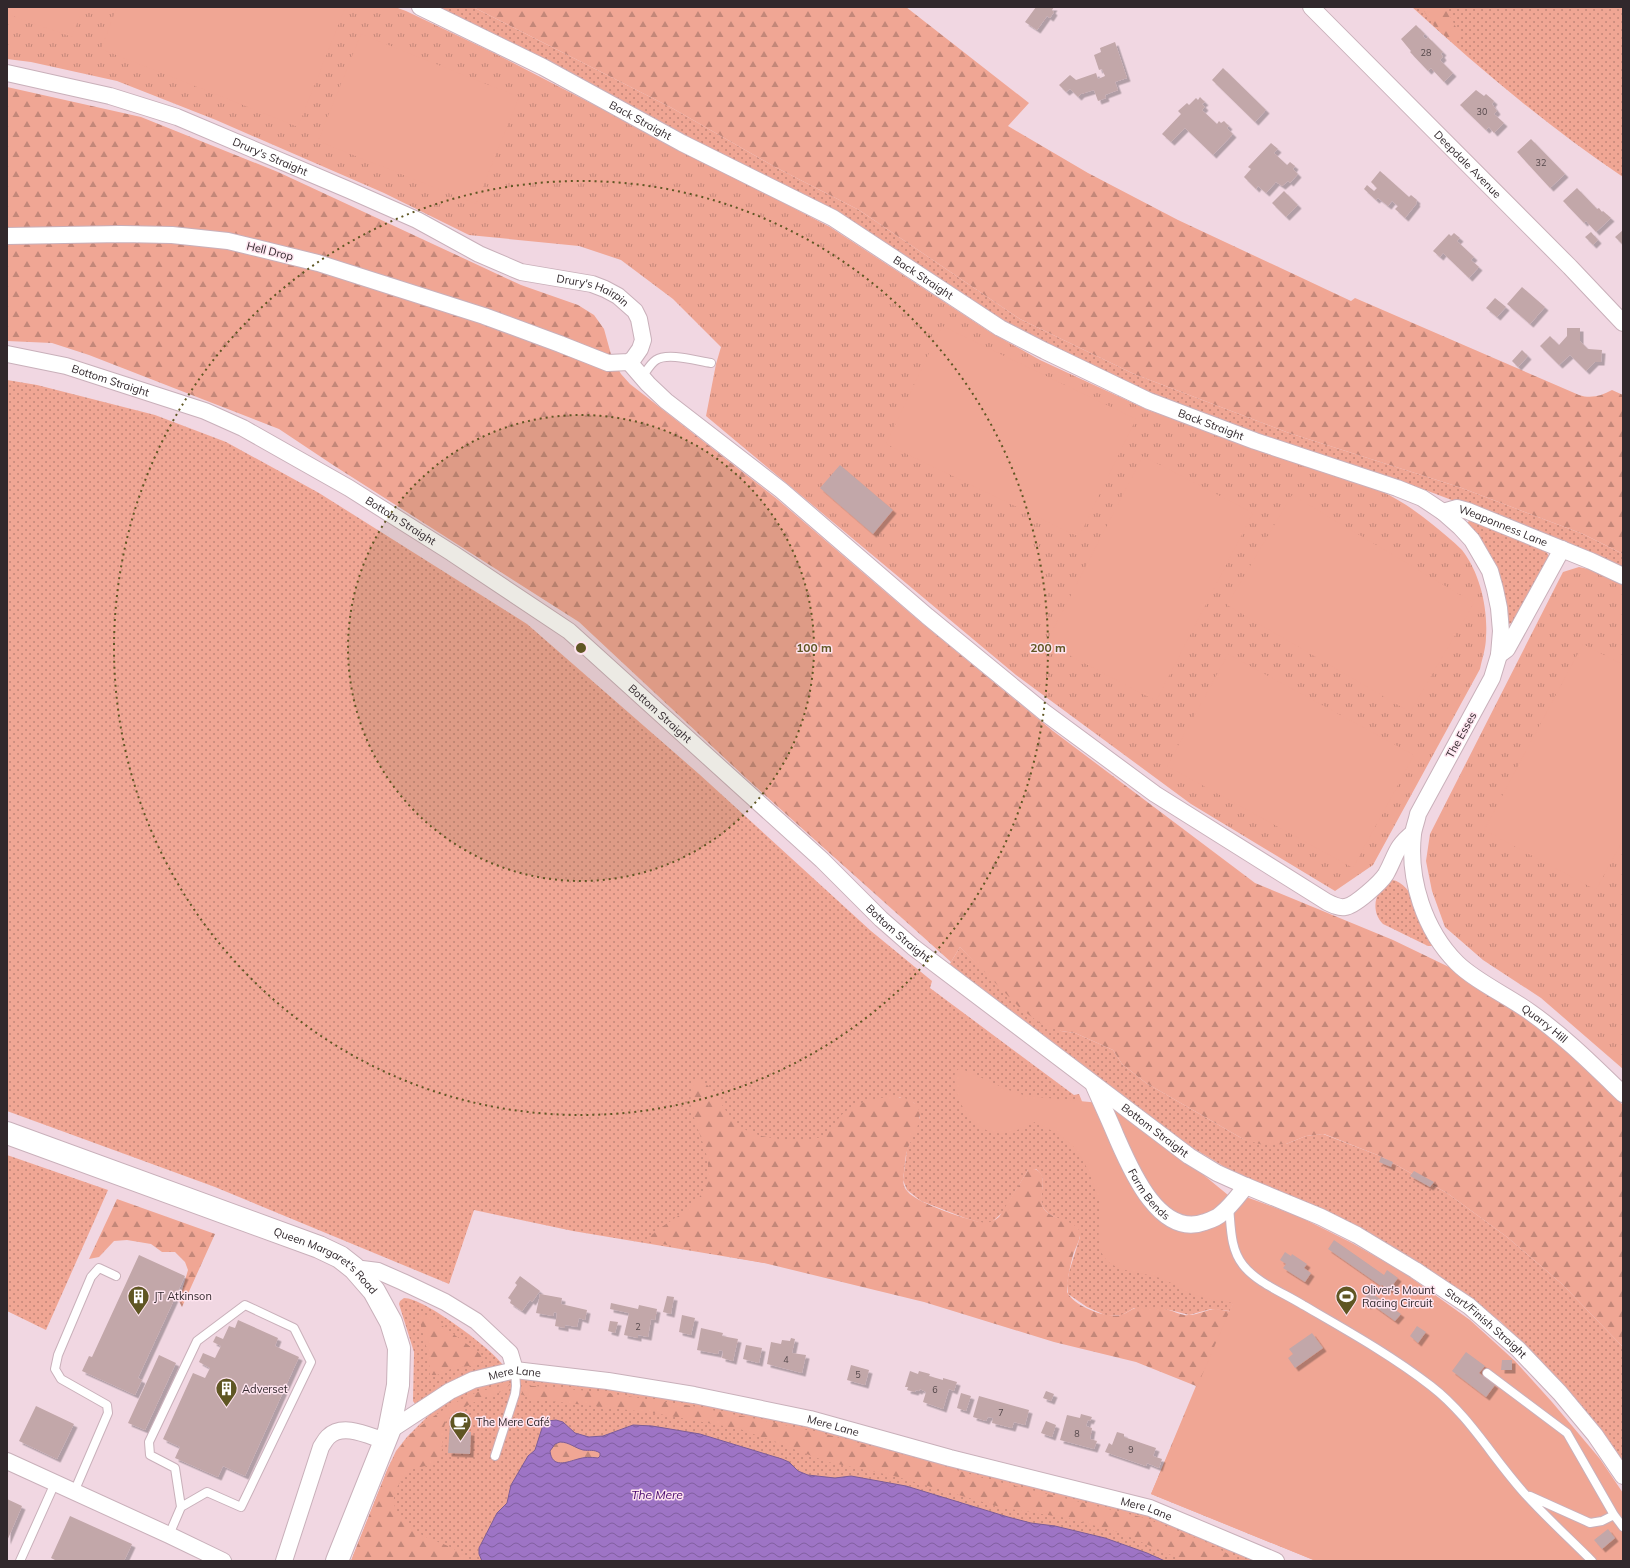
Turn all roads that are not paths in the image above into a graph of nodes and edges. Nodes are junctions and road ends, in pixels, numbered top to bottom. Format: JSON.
{"nodes":[{"id":1,"x":420,"y":7,"type":"edge"},
{"id":2,"x":1311,"y":7,"type":"edge"},
{"id":3,"x":7,"y":73,"type":"edge"},
{"id":4,"x":7,"y":236,"type":"edge"},
{"id":5,"x":520,"y":272,"type":"joint"},
{"id":6,"x":1623,"y":323,"type":"edge"},
{"id":7,"x":7,"y":354,"type":"edge"},
{"id":8,"x":629,"y":362,"type":"junction"},
{"id":9,"x":711,"y":363,"type":"dead end"},
{"id":10,"x":642,"y":377,"type":"junction"},
{"id":11,"x":1443,"y":512,"type":"junction"},
{"id":12,"x":1562,"y":549,"type":"junction"},
{"id":13,"x":1623,"y":576,"type":"edge"},
{"id":14,"x":1499,"y":655,"type":"junction"},
{"id":15,"x":1413,"y":833,"type":"junction"},
{"id":16,"x":1385,"y":876,"type":"junction"},
{"id":17,"x":1414,"y":881,"type":"junction"},
{"id":18,"x":1457,"y":963,"type":"joint"},
{"id":19,"x":1093,"y":1084,"type":"junction"},
{"id":20,"x":1623,"y":1094,"type":"edge"},
{"id":21,"x":7,"y":1133,"type":"edge"},
{"id":22,"x":1246,"y":1186,"type":"junction"},
{"id":23,"x":1229,"y":1206,"type":"junction"},
{"id":24,"x":354,"y":1268,"type":"junction"},
{"id":25,"x":116,"y":1276,"type":"dead end"},
{"id":26,"x":515,"y":1370,"type":"junction"},
{"id":27,"x":1487,"y":1373,"type":"dead end"},
{"id":28,"x":387,"y":1436,"type":"junction"},
{"id":29,"x":495,"y":1456,"type":"dead end"},
{"id":30,"x":7,"y":1461,"type":"edge"},
{"id":31,"x":1623,"y":1476,"type":"edge"},
{"id":32,"x":56,"y":1483,"type":"junction"},
{"id":33,"x":74,"y":1492,"type":"junction"},
{"id":34,"x":1525,"y":1494,"type":"junction"},
{"id":35,"x":181,"y":1506,"type":"junction"},
{"id":36,"x":1614,"y":1515,"type":"junction"},
{"id":37,"x":1623,"y":1527,"type":"edge"},
{"id":38,"x":169,"y":1535,"type":"junction"},
{"id":39,"x":20,"y":1561,"type":"edge"},
{"id":40,"x":223,"y":1561,"type":"edge"},
{"id":41,"x":284,"y":1561,"type":"edge"},
{"id":42,"x":337,"y":1561,"type":"edge"},
{"id":43,"x":1276,"y":1561,"type":"edge"},
{"id":44,"x":1592,"y":1561,"type":"edge"}],
"edges":[{"from":1,"to":11,"type":"street","name":"Back Straight"},
{"from":2,"to":6,"type":"street","name":"Deepdale Avenue"},
{"from":3,"to":5,"type":"street","name":"Drury's Straight"},
{"from":4,"to":8,"type":"street","name":"Hell Drop"},
{"from":5,"to":8,"type":"street","name":"Drury's Hairpin"},
{"from":7,"to":19,"type":"street","name":"Bottom Straight"},
{"from":8,"to":10,"type":"street"},
{"from":9,"to":10,"type":"lane"},
{"from":10,"to":16,"type":"street"},
{"from":11,"to":12,"type":"street","name":"Weaponness Lane"},
{"from":11,"to":14,"type":"street","name":"The Esses"},
{"from":12,"to":13,"type":"street","name":"Weaponness Lane"},
{"from":12,"to":14,"type":"street"},
{"from":14,"to":15,"type":"street","name":"The Esses"},
{"from":15,"to":16,"type":"street"},
{"from":15,"to":17,"type":"street","name":"The Esses"},
{"from":16,"to":17,"type":"street"},
{"from":17,"to":18,"type":"street","name":"The Esses"},
{"from":18,"to":20,"type":"street","name":"Quarry Hill"},
{"from":19,"to":22,"type":"street","name":"Bottom Straight"},
{"from":19,"to":23,"type":"street","name":"Farm Bends"},
{"from":21,"to":24,"type":"main road","name":"Queen Margaret's Road"},
{"from":22,"to":23,"type":"street","name":"Farm Bends"},
{"from":22,"to":31,"type":"street","name":"Start/Finish Straight"},
{"from":23,"to":34,"type":"lane"},
{"from":24,"to":26,"type":"street"},
{"from":24,"to":28,"type":"main road","name":"Queen Margaret's Road"},
{"from":25,"to":33,"type":"lane"},
{"from":26,"to":28,"type":"street","name":"Mere Lane"},
{"from":26,"to":29,"type":"lane"},
{"from":26,"to":43,"type":"street","name":"Mere Lane"},
{"from":27,"to":36,"type":"lane"},
{"from":28,"to":41,"type":"street"},
{"from":28,"to":42,"type":"main road","name":"Queen Margaret's Road"},
{"from":30,"to":32,"type":"street"},
{"from":32,"to":33,"type":"street"},
{"from":32,"to":39,"type":"lane"},
{"from":33,"to":38,"type":"street"},
{"from":34,"to":36,"type":"lane"},
{"from":34,"to":44,"type":"lane"},
{"from":35,"to":35,"type":"lane"},
{"from":35,"to":38,"type":"lane"},
{"from":36,"to":37,"type":"lane"},
{"from":38,"to":40,"type":"street"}]}
